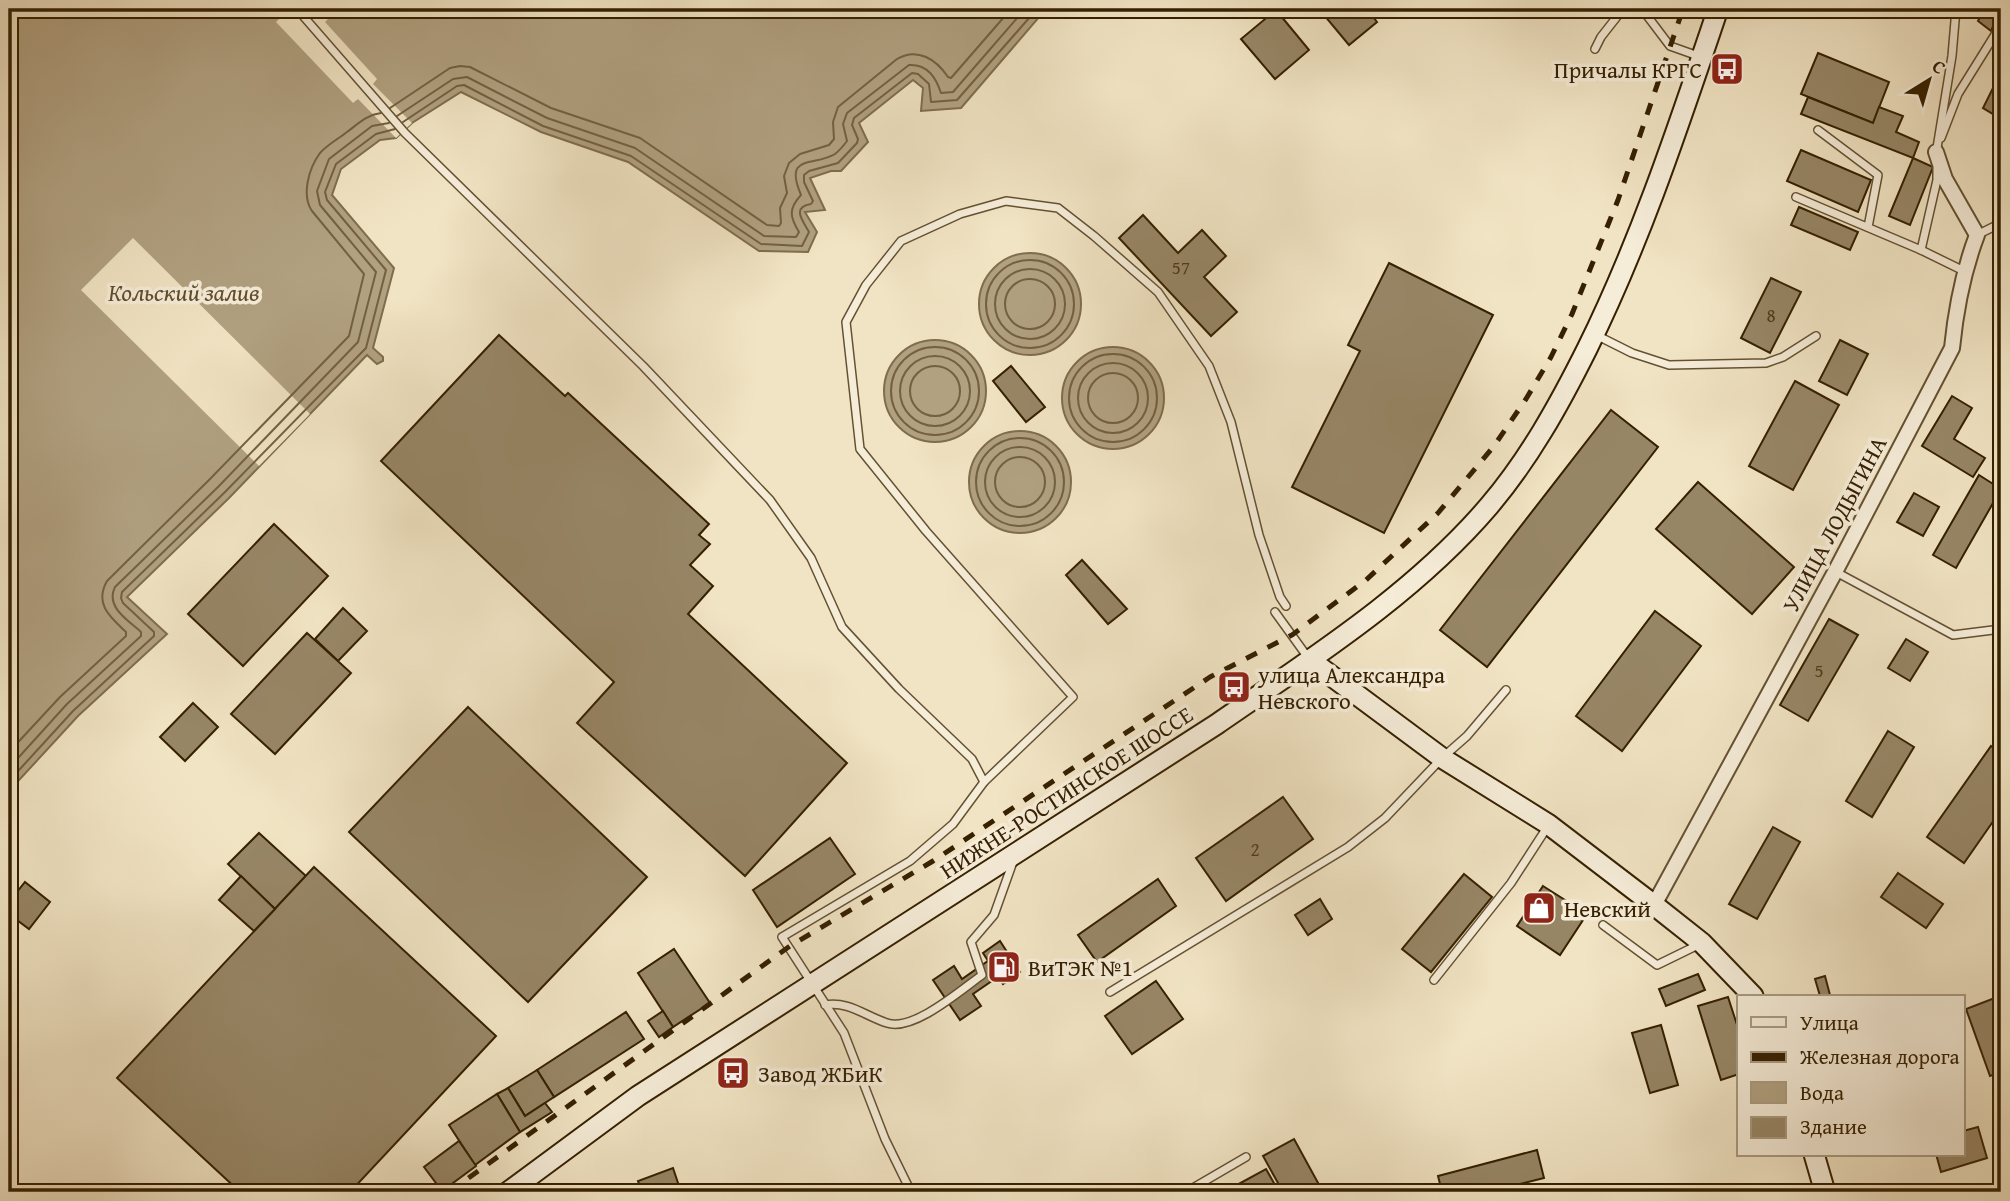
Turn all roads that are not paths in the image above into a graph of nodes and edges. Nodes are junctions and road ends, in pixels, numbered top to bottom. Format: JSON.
{"nodes":[{"id":1,"x":308,"y":9,"type":"edge"},
{"id":2,"x":1623,"y":9,"type":"edge"},
{"id":3,"x":1642,"y":9,"type":"edge"},
{"id":4,"x":1718,"y":9,"type":"edge"},
{"id":5,"x":1956,"y":9,"type":"edge"},
{"id":6,"x":2001,"y":25,"type":"edge"},
{"id":7,"x":1595,"y":49,"type":"dead end"},
{"id":8,"x":1702,"y":58,"type":"junction"},
{"id":9,"x":1818,"y":130,"type":"dead end"},
{"id":10,"x":1936,"y":152,"type":"junction"},
{"id":11,"x":1796,"y":197,"type":"dead end"},
{"id":12,"x":2001,"y":223,"type":"edge"},
{"id":13,"x":1868,"y":227,"type":"junction"},
{"id":14,"x":1977,"y":235,"type":"junction"},
{"id":15,"x":1921,"y":250,"type":"junction"},
{"id":16,"x":1964,"y":271,"type":"junction"},
{"id":17,"x":1594,"y":334,"type":"junction"},
{"id":18,"x":1816,"y":336,"type":"dead end"},
{"id":19,"x":1835,"y":572,"type":"junction"},
{"id":20,"x":1286,"y":606,"type":"dead end"},
{"id":21,"x":1275,"y":612,"type":"dead end"},
{"id":22,"x":2001,"y":629,"type":"edge"},
{"id":23,"x":1310,"y":660,"type":"junction"},
{"id":24,"x":1506,"y":690,"type":"dead end"},
{"id":25,"x":1442,"y":758,"type":"junction"},
{"id":26,"x":984,"y":782,"type":"junction"},
{"id":27,"x":1548,"y":824,"type":"junction"},
{"id":28,"x":1016,"y":853,"type":"junction"},
{"id":29,"x":1654,"y":905,"type":"junction"},
{"id":30,"x":1603,"y":925,"type":"dead end"},
{"id":31,"x":1702,"y":943,"type":"junction"},
{"id":32,"x":1434,"y":980,"type":"dead end"},
{"id":33,"x":811,"y":984,"type":"junction"},
{"id":34,"x":1110,"y":992,"type":"dead end"},
{"id":35,"x":1753,"y":995,"type":"edge"},
{"id":36,"x":825,"y":1005,"type":"junction"},
{"id":37,"x":1815,"y":1156,"type":"edge"},
{"id":38,"x":1246,"y":1157,"type":"dead end"},
{"id":39,"x":508,"y":1192,"type":"edge"},
{"id":40,"x":912,"y":1192,"type":"edge"},
{"id":41,"x":1186,"y":1192,"type":"edge"},
{"id":42,"x":1825,"y":1192,"type":"edge"}],
"edges":[{"from":1,"to":26,"type":"lane"},
{"from":2,"to":7,"type":"lane"},
{"from":3,"to":8,"type":"lane"},
{"from":4,"to":8,"type":"street","name":"НИЖНЕ-РОСТИНСКОЕ ШОССЕ"},
{"from":5,"to":10,"type":"lane"},
{"from":6,"to":10,"type":"lane"},
{"from":8,"to":17,"type":"street","name":"НИЖНЕ-РОСТИНСКОЕ ШОССЕ"},
{"from":9,"to":13,"type":"lane"},
{"from":10,"to":14,"type":"street"},
{"from":10,"to":15,"type":"lane"},
{"from":11,"to":13,"type":"lane"},
{"from":12,"to":14,"type":"lane"},
{"from":13,"to":15,"type":"lane"},
{"from":14,"to":16,"type":"street","name":"УЛИЦА ЛОДЫГИНА"},
{"from":15,"to":16,"type":"lane"},
{"from":16,"to":19,"type":"street","name":"УЛИЦА ЛОДЫГИНА"},
{"from":17,"to":18,"type":"lane"},
{"from":17,"to":23,"type":"street","name":"НИЖНЕ-РОСТИНСКОЕ ШОССЕ"},
{"from":19,"to":22,"type":"lane"},
{"from":19,"to":29,"type":"street","name":"УЛИЦА ЛОДЫГИНА"},
{"from":20,"to":26,"type":"lane"},
{"from":21,"to":23,"type":"lane"},
{"from":23,"to":25,"type":"street"},
{"from":23,"to":28,"type":"street","name":"НИЖНЕ-РОСТИНСКОЕ ШОССЕ"},
{"from":24,"to":25,"type":"lane"},
{"from":25,"to":27,"type":"street"},
{"from":25,"to":34,"type":"lane"},
{"from":26,"to":33,"type":"lane"},
{"from":27,"to":29,"type":"street"},
{"from":27,"to":32,"type":"lane"},
{"from":28,"to":33,"type":"street","name":"НИЖНЕ-РОСТИНСКОЕ ШОССЕ"},
{"from":28,"to":36,"type":"lane"},
{"from":29,"to":31,"type":"street"},
{"from":30,"to":31,"type":"lane"},
{"from":31,"to":35,"type":"street"},
{"from":33,"to":36,"type":"lane"},
{"from":33,"to":39,"type":"street","name":"НИЖНЕ-РОСТИНСКОЕ ШОССЕ"},
{"from":36,"to":40,"type":"lane"},
{"from":37,"to":42,"type":"street"},
{"from":38,"to":41,"type":"lane"}]}
